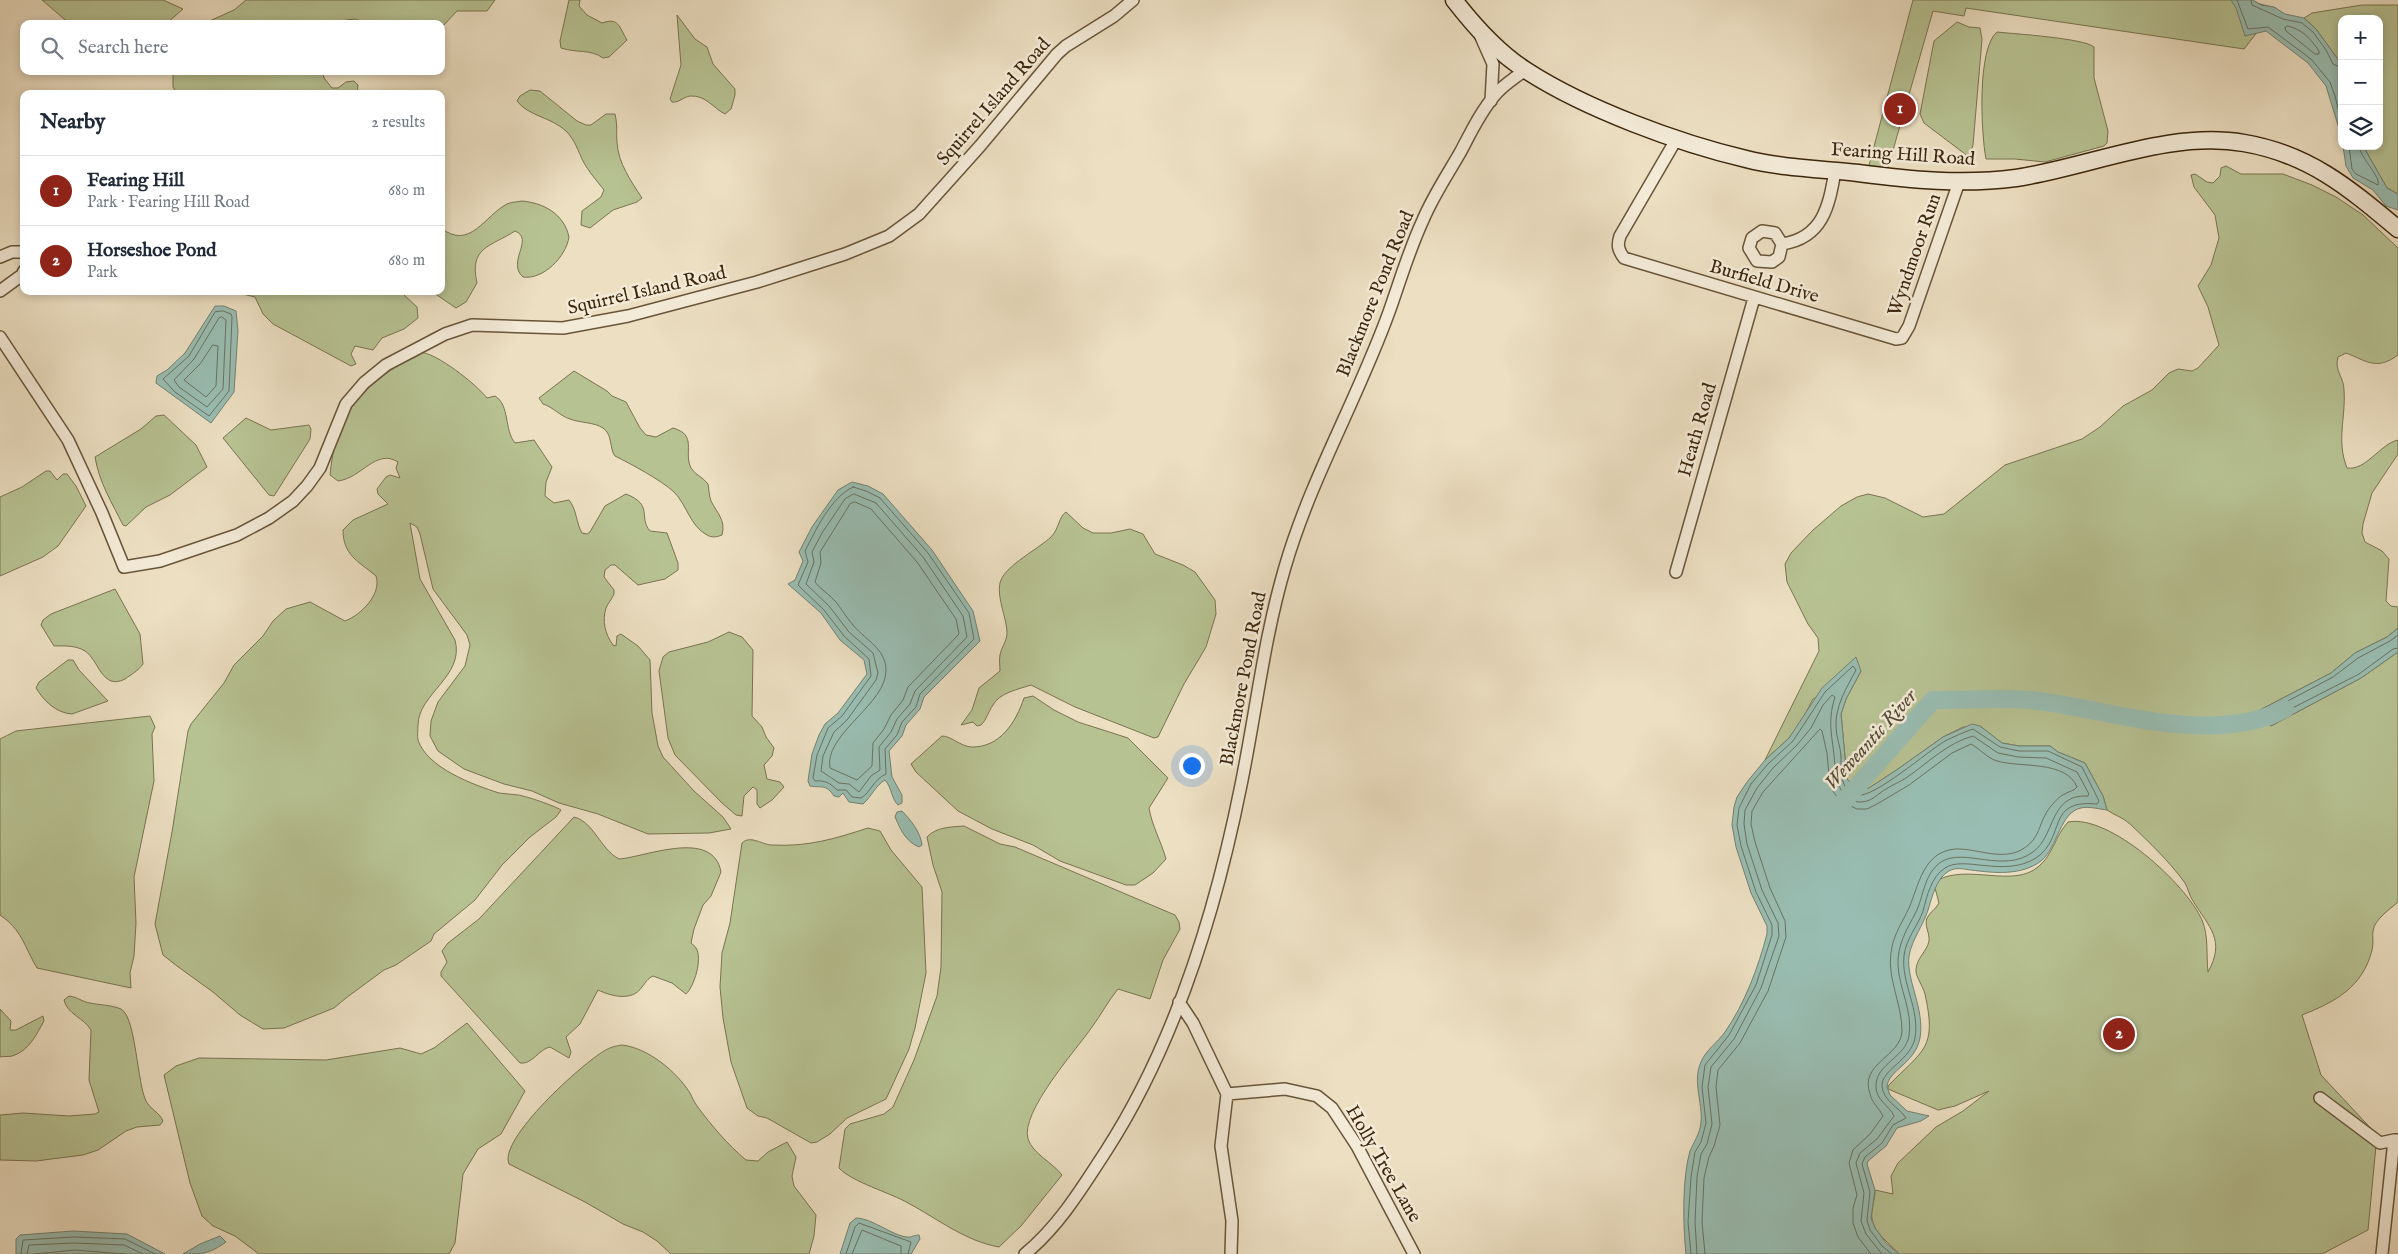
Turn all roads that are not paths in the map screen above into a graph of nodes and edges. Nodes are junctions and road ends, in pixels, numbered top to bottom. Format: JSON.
{"nodes":[{"id":1,"x":1133,"y":0,"type":"edge"},
{"id":2,"x":1454,"y":0,"type":"edge"},
{"id":3,"x":1476,"y":27,"type":"junction"},
{"id":4,"x":1525,"y":70,"type":"junction"},
{"id":5,"x":1491,"y":101,"type":"junction"},
{"id":6,"x":1677,"y":138,"type":"junction"},
{"id":7,"x":1835,"y":171,"type":"junction"},
{"id":8,"x":1959,"y":182,"type":"junction"},
{"id":9,"x":2398,"y":229,"type":"edge"},
{"id":10,"x":1782,"y":244,"type":"dead end"},
{"id":11,"x":20,"y":252,"type":"edge"},
{"id":12,"x":0,"y":257,"type":"edge"},
{"id":13,"x":20,"y":276,"type":"edge"},
{"id":14,"x":0,"y":291,"type":"edge"},
{"id":15,"x":1754,"y":298,"type":"junction"},
{"id":16,"x":0,"y":337,"type":"edge"},
{"id":17,"x":1902,"y":338,"type":"joint"},
{"id":18,"x":1676,"y":572,"type":"dead end"},
{"id":19,"x":1179,"y":1002,"type":"junction"},
{"id":20,"x":1227,"y":1094,"type":"junction"},
{"id":21,"x":2320,"y":1098,"type":"dead end"},
{"id":22,"x":2396,"y":1140,"type":"edge"},
{"id":23,"x":1025,"y":1254,"type":"edge"},
{"id":24,"x":1232,"y":1254,"type":"edge"},
{"id":25,"x":1414,"y":1254,"type":"edge"},
{"id":26,"x":2382,"y":1254,"type":"edge"}],
"edges":[{"from":1,"to":16,"type":"street","name":"Squirrel Island Road"},
{"from":2,"to":3,"type":"main road","name":"Fearing Hill Road"},
{"from":3,"to":4,"type":"main road","name":"Fearing Hill Road"},
{"from":3,"to":5,"type":"street","name":"Blackmore Pond Road"},
{"from":4,"to":5,"type":"street","name":"Blackmore Pond Road"},
{"from":4,"to":6,"type":"main road","name":"Fearing Hill Road"},
{"from":5,"to":19,"type":"street","name":"Blackmore Pond Road"},
{"from":6,"to":7,"type":"main road","name":"Fearing Hill Road"},
{"from":6,"to":15,"type":"street","name":"Burfield Drive"},
{"from":7,"to":8,"type":"main road","name":"Fearing Hill Road"},
{"from":7,"to":10,"type":"street"},
{"from":8,"to":9,"type":"main road","name":"Fearing Hill Road"},
{"from":8,"to":17,"type":"street","name":"Wyndmoor Run"},
{"from":11,"to":12,"type":"street"},
{"from":13,"to":14,"type":"street"},
{"from":15,"to":17,"type":"street","name":"Burfield Drive"},
{"from":15,"to":18,"type":"street","name":"Heath Road"},
{"from":19,"to":20,"type":"street"},
{"from":19,"to":23,"type":"street","name":"Blackmore Pond Road"},
{"from":20,"to":24,"type":"street"},
{"from":20,"to":25,"type":"street","name":"Holly Tree Lane"},
{"from":21,"to":22,"type":"street"},
{"from":22,"to":26,"type":"street"}]}
